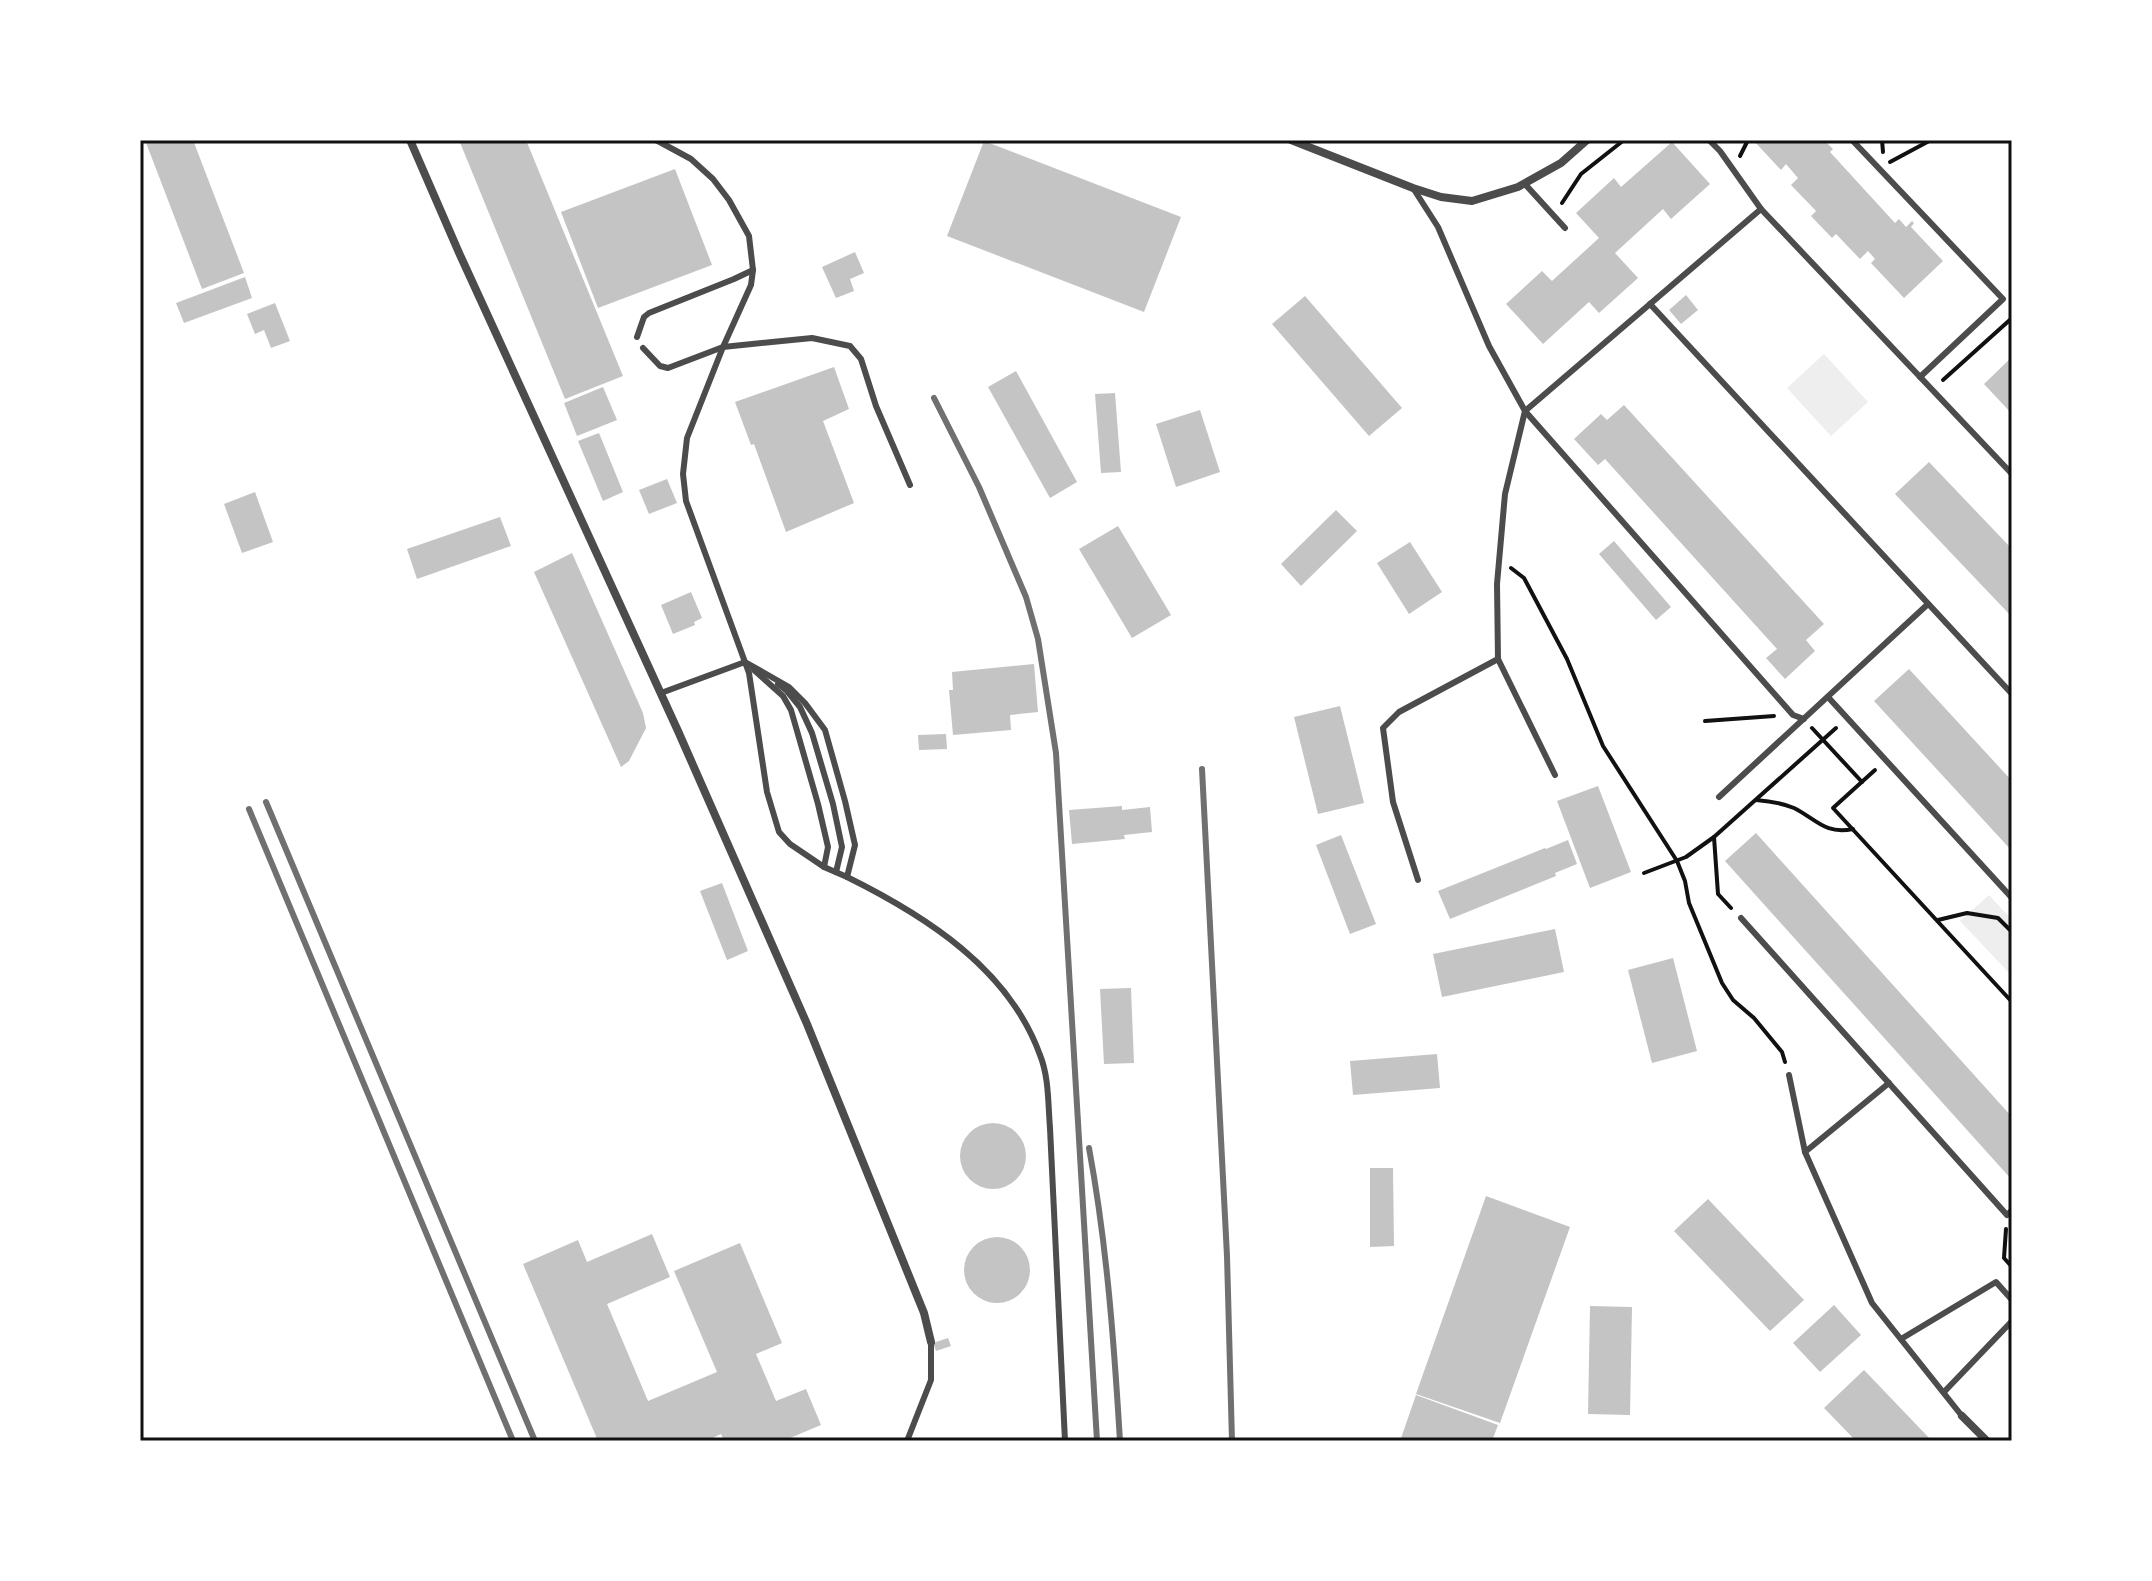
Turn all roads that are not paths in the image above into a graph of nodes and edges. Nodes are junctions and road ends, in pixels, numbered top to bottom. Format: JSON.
{"nodes":[{"id":1,"x":410,"y":140,"type":"edge"},
{"id":2,"x":656,"y":140,"type":"edge"},
{"id":3,"x":1291,"y":140,"type":"edge"},
{"id":4,"x":1587,"y":140,"type":"edge"},
{"id":5,"x":1709,"y":140,"type":"edge"},
{"id":6,"x":1852,"y":140,"type":"edge"},
{"id":7,"x":1524,"y":183,"type":"junction"},
{"id":8,"x":1413,"y":188,"type":"junction"},
{"id":9,"x":1761,"y":209,"type":"junction"},
{"id":10,"x":1565,"y":228,"type":"dead end"},
{"id":11,"x":753,"y":270,"type":"junction"},
{"id":12,"x":1650,"y":304,"type":"junction"},
{"id":13,"x":637,"y":337,"type":"dead end"},
{"id":14,"x":723,"y":347,"type":"junction"},
{"id":15,"x":643,"y":348,"type":"dead end"},
{"id":16,"x":1920,"y":377,"type":"junction"},
{"id":17,"x":1525,"y":411,"type":"junction"},
{"id":18,"x":2012,"y":474,"type":"edge"},
{"id":19,"x":910,"y":485,"type":"dead end"},
{"id":20,"x":1928,"y":604,"type":"junction"},
{"id":21,"x":1498,"y":659,"type":"junction"},
{"id":22,"x":745,"y":662,"type":"junction"},
{"id":23,"x":661,"y":693,"type":"junction"},
{"id":24,"x":2012,"y":694,"type":"edge"},
{"id":25,"x":1828,"y":697,"type":"junction"},
{"id":26,"x":1804,"y":719,"type":"junction"},
{"id":27,"x":1555,"y":775,"type":"dead end"},
{"id":28,"x":1719,"y":797,"type":"dead end"},
{"id":29,"x":824,"y":867,"type":"junction"},
{"id":30,"x":836,"y":872,"type":"junction"},
{"id":31,"x":847,"y":877,"type":"junction"},
{"id":32,"x":1418,"y":880,"type":"dead end"},
{"id":33,"x":2012,"y":898,"type":"edge"},
{"id":34,"x":1741,"y":918,"type":"road end"},
{"id":35,"x":1789,"y":1075,"type":"road end"},
{"id":36,"x":1889,"y":1083,"type":"junction"},
{"id":37,"x":1805,"y":1152,"type":"junction"},
{"id":38,"x":2010,"y":1213,"type":"edge"},
{"id":39,"x":2012,"y":1300,"type":"edge"},
{"id":40,"x":2012,"y":1321,"type":"edge"},
{"id":41,"x":1901,"y":1339,"type":"junction"},
{"id":42,"x":931,"y":1342,"type":"joint"},
{"id":43,"x":1944,"y":1392,"type":"junction"},
{"id":44,"x":1962,"y":1416,"type":"joint"},
{"id":45,"x":907,"y":1441,"type":"edge"},
{"id":46,"x":1065,"y":1441,"type":"edge"},
{"id":47,"x":1987,"y":1441,"type":"edge"}],
"edges":[{"from":1,"to":23,"type":"street"},
{"from":2,"to":11,"type":"lane"},
{"from":3,"to":8,"type":"street"},
{"from":4,"to":7,"type":"street"},
{"from":5,"to":9,"type":"lane"},
{"from":6,"to":16,"type":"lane"},
{"from":7,"to":8,"type":"street"},
{"from":7,"to":10,"type":"lane"},
{"from":8,"to":17,"type":"lane"},
{"from":9,"to":12,"type":"lane"},
{"from":9,"to":16,"type":"lane"},
{"from":11,"to":13,"type":"lane"},
{"from":11,"to":14,"type":"lane"},
{"from":12,"to":17,"type":"lane"},
{"from":12,"to":20,"type":"lane"},
{"from":14,"to":15,"type":"lane"},
{"from":14,"to":19,"type":"lane"},
{"from":14,"to":22,"type":"lane"},
{"from":16,"to":18,"type":"lane"},
{"from":17,"to":21,"type":"lane"},
{"from":17,"to":26,"type":"lane"},
{"from":20,"to":24,"type":"lane"},
{"from":20,"to":25,"type":"lane"},
{"from":21,"to":27,"type":"lane"},
{"from":21,"to":32,"type":"lane"},
{"from":22,"to":23,"type":"lane"},
{"from":22,"to":29,"type":"lane"},
{"from":22,"to":29,"type":"lane"},
{"from":22,"to":30,"type":"lane"},
{"from":22,"to":31,"type":"lane"},
{"from":23,"to":42,"type":"street"},
{"from":25,"to":26,"type":"lane"},
{"from":25,"to":33,"type":"lane"},
{"from":26,"to":28,"type":"lane"},
{"from":29,"to":30,"type":"lane"},
{"from":30,"to":31,"type":"lane"},
{"from":31,"to":46,"type":"lane"},
{"from":34,"to":36,"type":"lane"},
{"from":35,"to":37,"type":"lane"},
{"from":36,"to":37,"type":"lane"},
{"from":36,"to":38,"type":"lane"},
{"from":37,"to":41,"type":"lane"},
{"from":39,"to":41,"type":"lane"},
{"from":40,"to":43,"type":"lane"},
{"from":41,"to":43,"type":"lane"},
{"from":42,"to":45,"type":"lane"},
{"from":43,"to":44,"type":"lane"},
{"from":44,"to":47,"type":"street"}]}
